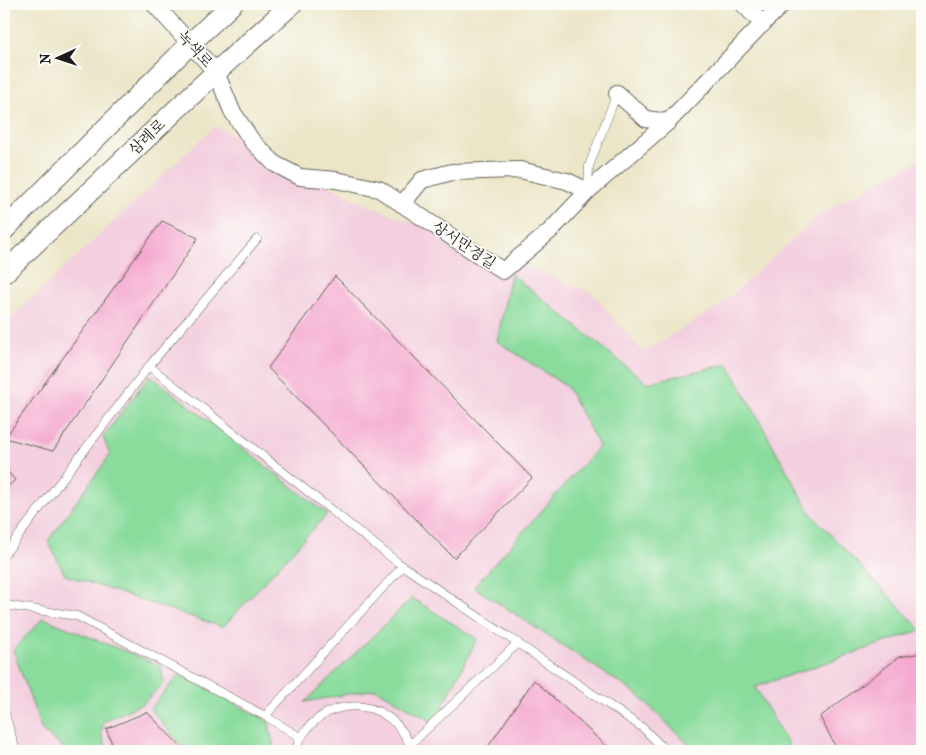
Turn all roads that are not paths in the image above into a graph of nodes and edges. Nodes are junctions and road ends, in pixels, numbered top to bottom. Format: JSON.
{"nodes":[{"id":1,"x":154,"y":4,"type":"edge"},
{"id":2,"x":232,"y":4,"type":"edge"},
{"id":3,"x":292,"y":4,"type":"edge"},
{"id":4,"x":743,"y":4,"type":"edge"},
{"id":5,"x":783,"y":4,"type":"edge"},
{"id":6,"x":762,"y":24,"type":"junction"},
{"id":7,"x":190,"y":43,"type":"junction"},
{"id":8,"x":216,"y":72,"type":"junction"},
{"id":9,"x":617,"y":93,"type":"joint"},
{"id":10,"x":668,"y":122,"type":"junction"},
{"id":11,"x":588,"y":191,"type":"junction"},
{"id":12,"x":402,"y":204,"type":"junction"},
{"id":13,"x":4,"y":230,"type":"edge"},
{"id":14,"x":257,"y":239,"type":"dead end"},
{"id":15,"x":4,"y":273,"type":"edge"},
{"id":16,"x":149,"y":366,"type":"junction"},
{"id":17,"x":4,"y":555,"type":"edge"},
{"id":18,"x":403,"y":566,"type":"junction"},
{"id":19,"x":4,"y":605,"type":"edge"},
{"id":20,"x":518,"y":643,"type":"junction"},
{"id":21,"x":4,"y":711,"type":"edge"},
{"id":22,"x":264,"y":716,"type":"junction"},
{"id":23,"x":300,"y":737,"type":"junction"},
{"id":24,"x":412,"y":748,"type":"edge"},
{"id":25,"x":16,"y":751,"type":"edge"},
{"id":26,"x":295,"y":751,"type":"edge"},
{"id":27,"x":666,"y":751,"type":"edge"}],
"edges":[{"from":1,"to":7,"type":"street","name":"녹색로"},
{"from":2,"to":7,"type":"street"},
{"from":3,"to":8,"type":"street","name":"삼례로"},
{"from":4,"to":6,"type":"street"},
{"from":5,"to":6,"type":"street","name":"상서만경길"},
{"from":6,"to":10,"type":"street","name":"상서만경길"},
{"from":7,"to":8,"type":"street","name":"녹색로"},
{"from":7,"to":13,"type":"street"},
{"from":8,"to":12,"type":"street","name":"상서만경길"},
{"from":8,"to":15,"type":"street","name":"삼례로"},
{"from":9,"to":10,"type":"street"},
{"from":9,"to":11,"type":"lane"},
{"from":10,"to":11,"type":"street","name":"상서만경길"},
{"from":11,"to":12,"type":"street"},
{"from":11,"to":12,"type":"street","name":"상서만경길"},
{"from":14,"to":16,"type":"lane"},
{"from":16,"to":17,"type":"lane"},
{"from":16,"to":18,"type":"lane"},
{"from":18,"to":20,"type":"lane"},
{"from":18,"to":22,"type":"lane"},
{"from":19,"to":22,"type":"lane"},
{"from":20,"to":24,"type":"lane"},
{"from":20,"to":27,"type":"lane"},
{"from":21,"to":25,"type":"lane"},
{"from":22,"to":23,"type":"lane"},
{"from":23,"to":24,"type":"lane"},
{"from":23,"to":26,"type":"lane"}]}
